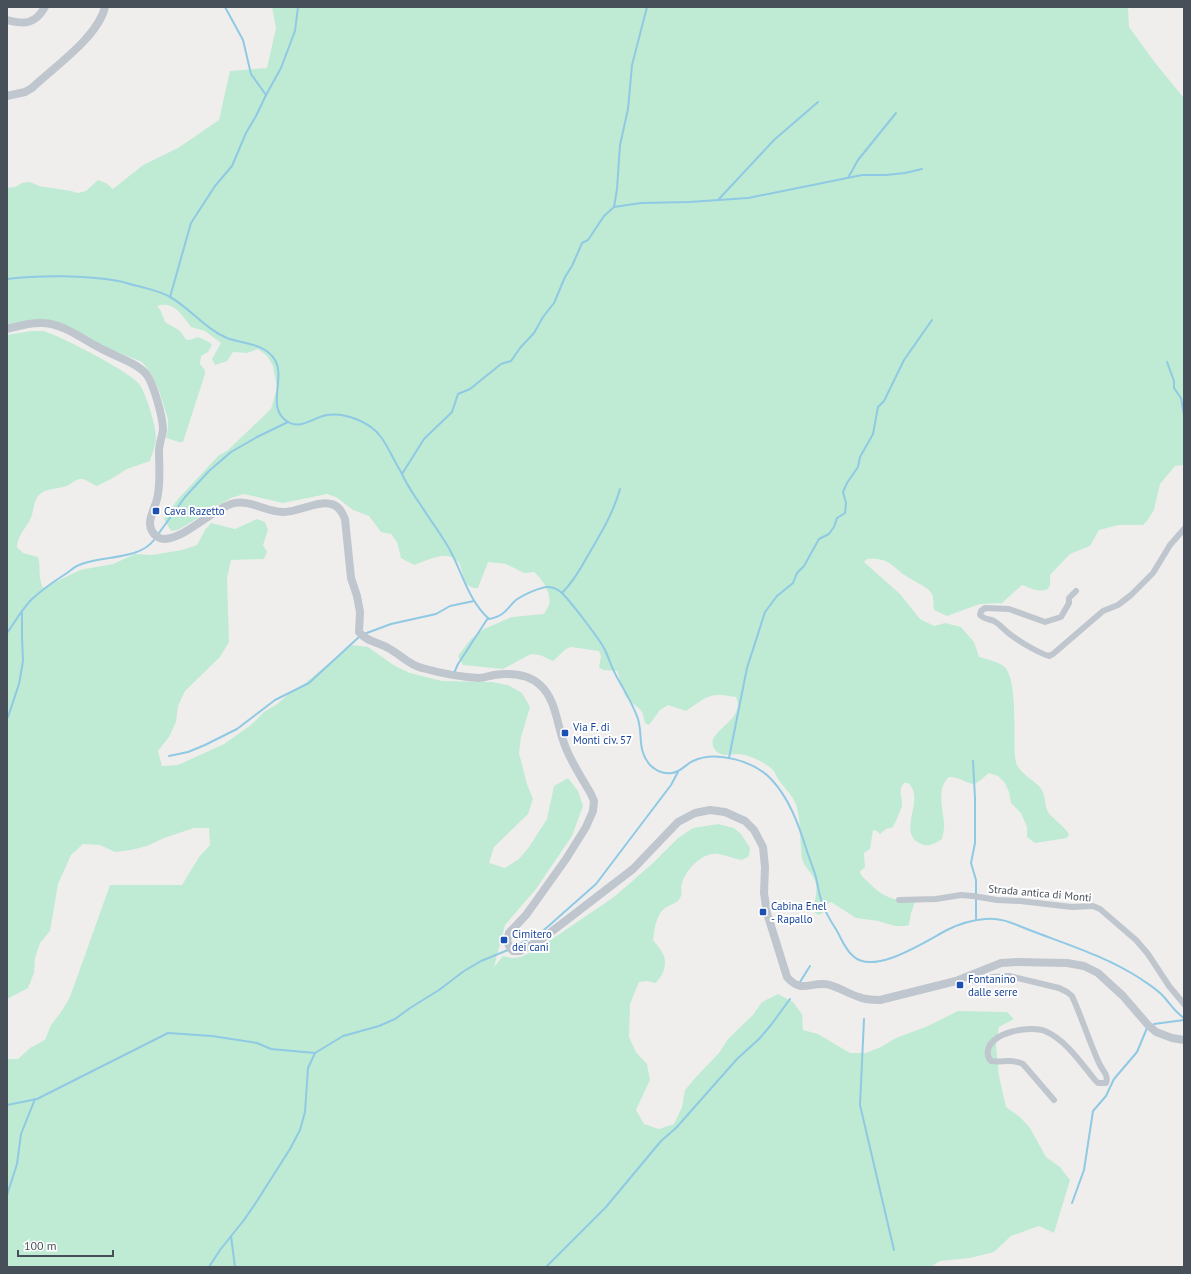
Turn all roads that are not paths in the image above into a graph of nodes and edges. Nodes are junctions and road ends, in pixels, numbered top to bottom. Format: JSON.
{"nodes":[{"id":1,"x":45,"y":7,"type":"edge"},
{"id":2,"x":105,"y":7,"type":"edge"},
{"id":3,"x":7,"y":20,"type":"edge"},
{"id":4,"x":7,"y":96,"type":"edge"},
{"id":5,"x":7,"y":329,"type":"edge"},
{"id":6,"x":1184,"y":529,"type":"edge"},
{"id":7,"x":1076,"y":591,"type":"dead end"},
{"id":8,"x":899,"y":900,"type":"dead end"},
{"id":9,"x":971,"y":975,"type":"junction"},
{"id":10,"x":1184,"y":1004,"type":"edge"},
{"id":11,"x":1184,"y":1040,"type":"edge"},
{"id":12,"x":1054,"y":1100,"type":"dead end"}],
"edges":[{"from":1,"to":3,"type":"street"},
{"from":2,"to":4,"type":"street"},
{"from":5,"to":9,"type":"street"},
{"from":6,"to":7,"type":"street"},
{"from":8,"to":10,"type":"street","name":"Strada antica di Monti"},
{"from":9,"to":11,"type":"street"},
{"from":9,"to":12,"type":"street"}]}
